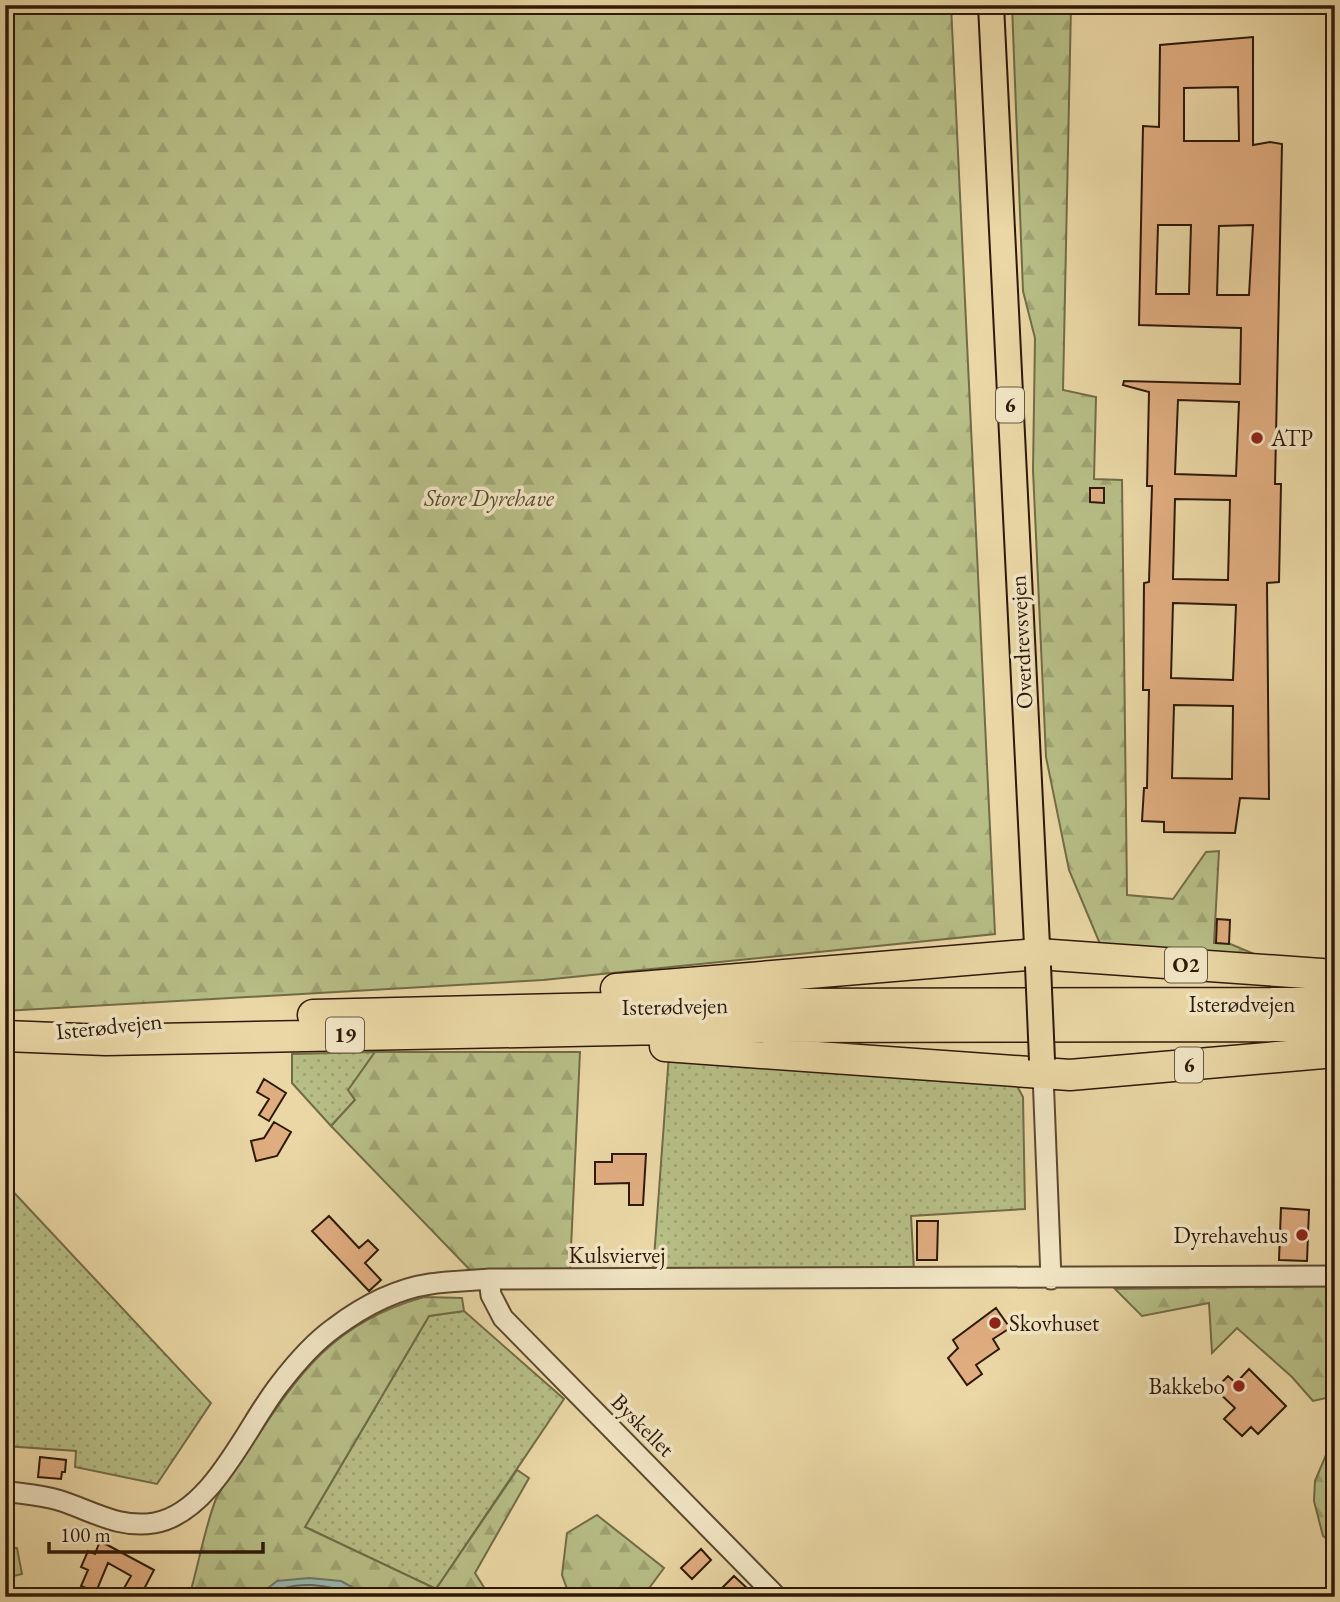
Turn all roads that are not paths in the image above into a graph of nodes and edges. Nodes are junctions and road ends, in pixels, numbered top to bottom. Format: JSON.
{"nodes":[{"id":1,"x":991,"y":5,"type":"edge"},
{"id":2,"x":1038,"y":960,"type":"junction"},
{"id":3,"x":1335,"y":975,"type":"edge"},
{"id":4,"x":1335,"y":1003,"type":"edge"},
{"id":5,"x":489,"y":1010,"type":"junction"},
{"id":6,"x":1335,"y":1026,"type":"edge"},
{"id":7,"x":574,"y":1030,"type":"junction"},
{"id":8,"x":11,"y":1036,"type":"edge"},
{"id":9,"x":1335,"y":1052,"type":"edge"},
{"id":10,"x":1042,"y":1067,"type":"junction"},
{"id":11,"x":1335,"y":1276,"type":"edge"},
{"id":12,"x":489,"y":1279,"type":"junction"},
{"id":13,"x":1051,"y":1279,"type":"junction"},
{"id":14,"x":5,"y":1491,"type":"edge"},
{"id":15,"x":777,"y":1597,"type":"edge"}],
"edges":[{"from":1,"to":2,"type":"main road","name":"Overdrevsvejen","number":"6"},
{"from":2,"to":3,"type":"highway","number":"O2"},
{"from":2,"to":5,"type":"highway"},
{"from":2,"to":10,"type":"main road","name":"Overdrevsvejen","number":"6","bridge":true},
{"from":4,"to":5,"type":"highway","name":"Isterødvejen","number":"19"},
{"from":5,"to":8,"type":"highway","name":"Isterødvejen","number":"19"},
{"from":6,"to":7,"type":"highway","name":"Isterødvejen","number":"19"},
{"from":7,"to":8,"type":"highway","name":"Isterødvejen","number":"19"},
{"from":7,"to":10,"type":"highway"},
{"from":9,"to":10,"type":"highway","number":"6"},
{"from":10,"to":13,"type":"street","name":"Overdrevsvejen"},
{"from":11,"to":13,"type":"street","name":"Kulsviervej"},
{"from":12,"to":13,"type":"street","name":"Kulsviervej"},
{"from":12,"to":14,"type":"street","name":"Kulsviervej"},
{"from":12,"to":15,"type":"street","name":"Byskellet"}]}
